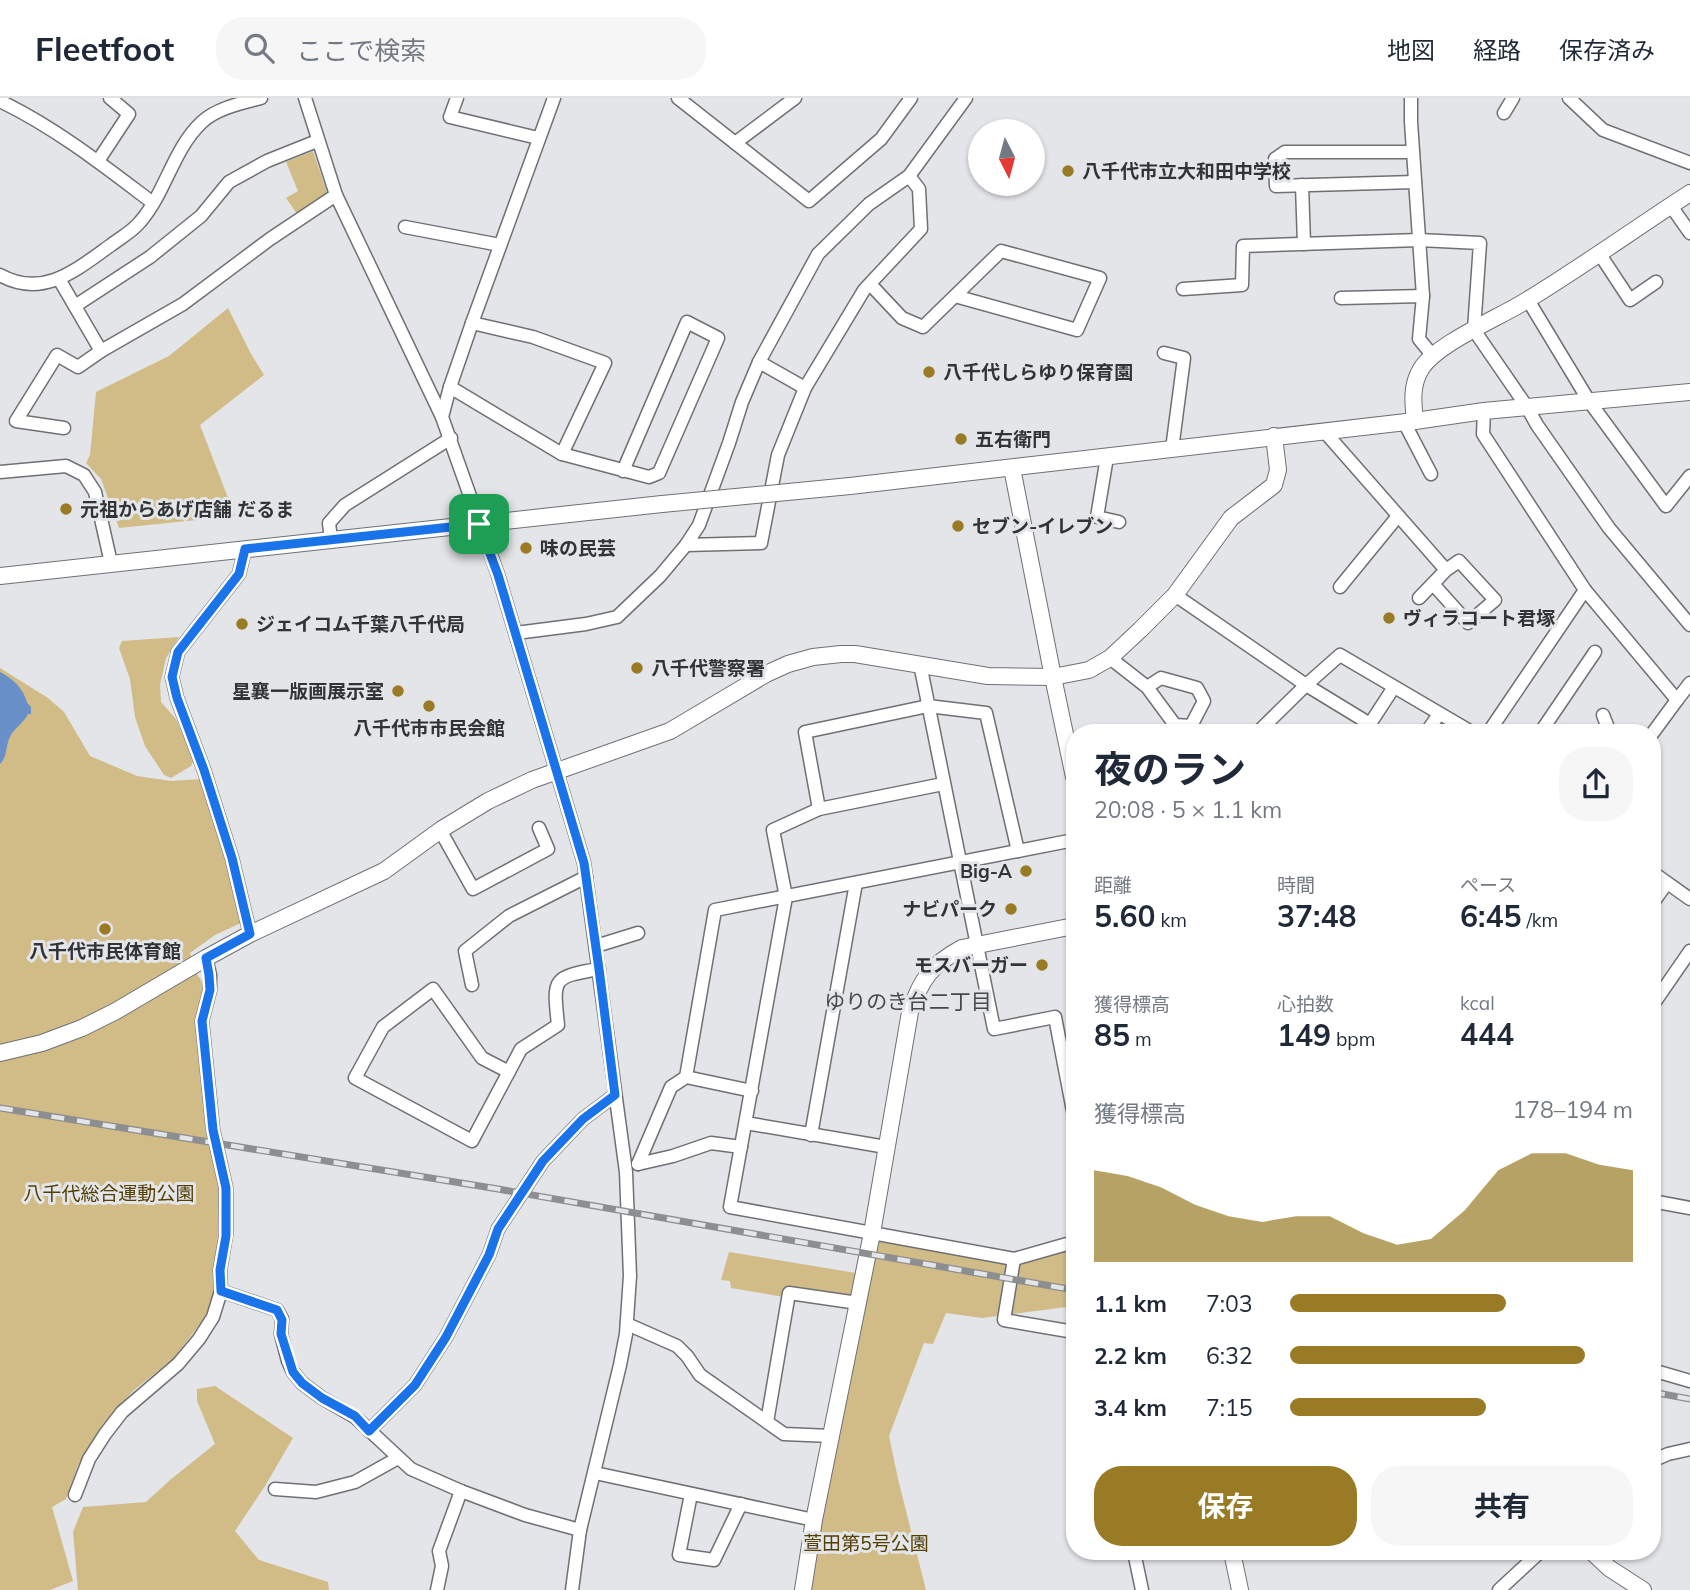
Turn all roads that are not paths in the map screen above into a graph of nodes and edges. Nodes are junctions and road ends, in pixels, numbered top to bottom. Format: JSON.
{"nodes":[{"id":1,"x":110,"y":98,"type":"edge"},
{"id":2,"x":261,"y":98,"type":"edge"},
{"id":3,"x":305,"y":98,"type":"edge"},
{"id":4,"x":457,"y":98,"type":"edge"},
{"id":5,"x":554,"y":98,"type":"edge"},
{"id":6,"x":794,"y":98,"type":"edge"},
{"id":7,"x":911,"y":98,"type":"edge"},
{"id":8,"x":966,"y":98,"type":"edge"},
{"id":9,"x":1412,"y":98,"type":"edge"},
{"id":10,"x":1513,"y":98,"type":"edge"},
{"id":11,"x":1569,"y":98,"type":"edge"},
{"id":12,"x":680,"y":99,"type":"edge"},
{"id":13,"x":1,"y":101,"type":"edge"},
{"id":14,"x":1504,"y":113,"type":"dead end"},
{"id":15,"x":538,"y":138,"type":"junction"},
{"id":16,"x":317,"y":141,"type":"junction"},
{"id":17,"x":735,"y":143,"type":"junction"},
{"id":18,"x":1413,"y":152,"type":"junction"},
{"id":19,"x":98,"y":161,"type":"junction"},
{"id":20,"x":1690,"y":163,"type":"edge"},
{"id":21,"x":909,"y":176,"type":"junction"},
{"id":22,"x":1415,"y":182,"type":"junction"},
{"id":23,"x":1301,"y":185,"type":"junction"},
{"id":24,"x":1690,"y":193,"type":"edge"},
{"id":25,"x":336,"y":195,"type":"junction"},
{"id":26,"x":153,"y":203,"type":"junction"},
{"id":27,"x":1671,"y":206,"type":"junction"},
{"id":28,"x":405,"y":227,"type":"dead end"},
{"id":29,"x":1690,"y":233,"type":"edge"},
{"id":30,"x":1419,"y":240,"type":"junction"},
{"id":31,"x":1304,"y":244,"type":"junction"},
{"id":32,"x":500,"y":245,"type":"junction"},
{"id":33,"x":1599,"y":253,"type":"junction"},
{"id":34,"x":0,"y":275,"type":"edge"},
{"id":35,"x":59,"y":279,"type":"junction"},
{"id":36,"x":1656,"y":282,"type":"dead end"},
{"id":37,"x":870,"y":284,"type":"junction"},
{"id":38,"x":1183,"y":289,"type":"dead end"},
{"id":39,"x":955,"y":296,"type":"junction"},
{"id":40,"x":1423,"y":296,"type":"junction"},
{"id":41,"x":1341,"y":298,"type":"dead end"},
{"id":42,"x":1528,"y":300,"type":"junction"},
{"id":43,"x":75,"y":306,"type":"junction"},
{"id":44,"x":472,"y":323,"type":"junction"},
{"id":45,"x":1474,"y":330,"type":"junction"},
{"id":46,"x":101,"y":351,"type":"junction"},
{"id":47,"x":1164,"y":353,"type":"dead end"},
{"id":48,"x":1433,"y":356,"type":"junction"},
{"id":49,"x":759,"y":362,"type":"junction"},
{"id":50,"x":450,"y":387,"type":"junction"},
{"id":51,"x":805,"y":388,"type":"junction"},
{"id":52,"x":1690,"y":392,"type":"edge"},
{"id":53,"x":1589,"y":401,"type":"junction"},
{"id":54,"x":1527,"y":407,"type":"junction"},
{"id":55,"x":1484,"y":411,"type":"junction"},
{"id":56,"x":442,"y":417,"type":"junction"},
{"id":57,"x":1409,"y":421,"type":"junction"},
{"id":58,"x":64,"y":428,"type":"dead end"},
{"id":59,"x":1324,"y":431,"type":"junction"},
{"id":60,"x":1274,"y":436,"type":"junction"},
{"id":61,"x":451,"y":438,"type":"junction"},
{"id":62,"x":1172,"y":449,"type":"junction"},
{"id":63,"x":562,"y":454,"type":"junction"},
{"id":64,"x":1107,"y":457,"type":"junction"},
{"id":65,"x":1012,"y":468,"type":"junction"},
{"id":66,"x":623,"y":471,"type":"junction"},
{"id":67,"x":0,"y":472,"type":"edge"},
{"id":68,"x":1431,"y":474,"type":"dead end"},
{"id":69,"x":1690,"y":476,"type":"edge"},
{"id":70,"x":1398,"y":516,"type":"junction"},
{"id":71,"x":1119,"y":522,"type":"dead end"},
{"id":72,"x":479,"y":524,"type":"junction"},
{"id":73,"x":331,"y":539,"type":"junction"},
{"id":74,"x":686,"y":545,"type":"junction"},
{"id":75,"x":245,"y":549,"type":"junction"},
{"id":76,"x":111,"y":563,"type":"junction"},
{"id":77,"x":1446,"y":570,"type":"junction"},
{"id":78,"x":0,"y":576,"type":"edge"},
{"id":79,"x":1339,"y":587,"type":"dead end"},
{"id":80,"x":1585,"y":590,"type":"junction"},
{"id":81,"x":1175,"y":595,"type":"junction"},
{"id":82,"x":1419,"y":598,"type":"dead end"},
{"id":83,"x":1687,"y":617,"type":"edge"},
{"id":84,"x":516,"y":633,"type":"junction"},
{"id":85,"x":1595,"y":652,"type":"dead end"},
{"id":86,"x":1110,"y":658,"type":"junction"},
{"id":87,"x":920,"y":664,"type":"junction"},
{"id":88,"x":1053,"y":677,"type":"junction"},
{"id":89,"x":1690,"y":683,"type":"edge"},
{"id":90,"x":1306,"y":685,"type":"junction"},
{"id":91,"x":1147,"y":687,"type":"junction"},
{"id":92,"x":1394,"y":687,"type":"junction"},
{"id":93,"x":1676,"y":700,"type":"junction"},
{"id":94,"x":928,"y":706,"type":"junction"},
{"id":95,"x":1439,"y":714,"type":"junction"},
{"id":96,"x":1603,"y":715,"type":"dead end"},
{"id":97,"x":1174,"y":724,"type":"edge"},
{"id":98,"x":1192,"y":724,"type":"edge"},
{"id":99,"x":1269,"y":724,"type":"edge"},
{"id":100,"x":1361,"y":724,"type":"edge"},
{"id":101,"x":1370,"y":724,"type":"edge"},
{"id":102,"x":1432,"y":724,"type":"edge"},
{"id":103,"x":1457,"y":724,"type":"edge"},
{"id":104,"x":1494,"y":724,"type":"edge"},
{"id":105,"x":1546,"y":724,"type":"edge"},
{"id":106,"x":1606,"y":724,"type":"edge"},
{"id":107,"x":1659,"y":724,"type":"edge"},
{"id":108,"x":1066,"y":738,"type":"edge"},
{"id":109,"x":557,"y":771,"type":"junction"},
{"id":110,"x":943,"y":785,"type":"junction"},
{"id":111,"x":819,"y":809,"type":"junction"},
{"id":112,"x":539,"y":828,"type":"dead end"},
{"id":113,"x":440,"y":830,"type":"junction"},
{"id":114,"x":1066,"y":842,"type":"edge"},
{"id":115,"x":1018,"y":851,"type":"junction"},
{"id":116,"x":960,"y":862,"type":"junction"},
{"id":117,"x":586,"y":877,"type":"junction"},
{"id":118,"x":1661,"y":879,"type":"edge"},
{"id":119,"x":856,"y":883,"type":"junction"},
{"id":120,"x":1667,"y":883,"type":"junction"},
{"id":121,"x":1661,"y":891,"type":"edge"},
{"id":122,"x":786,"y":898,"type":"junction"},
{"id":123,"x":1690,"y":899,"type":"edge"},
{"id":124,"x":1066,"y":928,"type":"edge"},
{"id":125,"x":638,"y":933,"type":"dead end"},
{"id":126,"x":250,"y":934,"type":"junction"},
{"id":127,"x":596,"y":946,"type":"junction"},
{"id":128,"x":977,"y":946,"type":"junction"},
{"id":129,"x":1690,"y":951,"type":"edge"},
{"id":130,"x":206,"y":958,"type":"junction"},
{"id":131,"x":599,"y":969,"type":"junction"},
{"id":132,"x":472,"y":985,"type":"dead end"},
{"id":133,"x":1661,"y":993,"type":"edge"},
{"id":134,"x":0,"y":1054,"type":"edge"},
{"id":135,"x":509,"y":1072,"type":"junction"},
{"id":136,"x":1066,"y":1074,"type":"edge"},
{"id":137,"x":686,"y":1077,"type":"junction"},
{"id":138,"x":751,"y":1091,"type":"junction"},
{"id":139,"x":615,"y":1095,"type":"junction"},
{"id":140,"x":746,"y":1123,"type":"junction"},
{"id":141,"x":811,"y":1135,"type":"junction"},
{"id":142,"x":741,"y":1147,"type":"junction"},
{"id":143,"x":886,"y":1147,"type":"junction"},
{"id":144,"x":1661,"y":1203,"type":"edge"},
{"id":145,"x":1690,"y":1208,"type":"edge"},
{"id":146,"x":872,"y":1233,"type":"junction"},
{"id":147,"x":1066,"y":1244,"type":"edge"},
{"id":148,"x":1014,"y":1259,"type":"junction"},
{"id":149,"x":221,"y":1291,"type":"junction"},
{"id":150,"x":858,"y":1303,"type":"junction"},
{"id":151,"x":627,"y":1324,"type":"junction"},
{"id":152,"x":1066,"y":1331,"type":"edge"},
{"id":153,"x":1661,"y":1373,"type":"edge"},
{"id":154,"x":1690,"y":1381,"type":"edge"},
{"id":155,"x":767,"y":1422,"type":"junction"},
{"id":156,"x":369,"y":1431,"type":"junction"},
{"id":157,"x":831,"y":1436,"type":"junction"},
{"id":158,"x":1690,"y":1449,"type":"edge"},
{"id":159,"x":1661,"y":1457,"type":"edge"},
{"id":160,"x":398,"y":1458,"type":"junction"},
{"id":161,"x":595,"y":1473,"type":"junction"},
{"id":162,"x":275,"y":1489,"type":"dead end"},
{"id":163,"x":461,"y":1492,"type":"junction"},
{"id":164,"x":691,"y":1494,"type":"junction"},
{"id":165,"x":75,"y":1495,"type":"dead end"},
{"id":166,"x":741,"y":1504,"type":"junction"},
{"id":167,"x":814,"y":1520,"type":"junction"},
{"id":168,"x":580,"y":1530,"type":"junction"},
{"id":169,"x":1136,"y":1560,"type":"edge"},
{"id":170,"x":1234,"y":1560,"type":"edge"},
{"id":171,"x":1531,"y":1560,"type":"edge"},
{"id":172,"x":1601,"y":1560,"type":"edge"},
{"id":173,"x":438,"y":1590,"type":"edge"},
{"id":174,"x":572,"y":1590,"type":"edge"},
{"id":175,"x":803,"y":1590,"type":"edge"},
{"id":176,"x":1142,"y":1590,"type":"edge"},
{"id":177,"x":1240,"y":1590,"type":"edge"},
{"id":178,"x":1499,"y":1590,"type":"edge"},
{"id":179,"x":1643,"y":1590,"type":"edge"}],
"edges":[{"from":1,"to":19,"type":"street"},
{"from":2,"to":26,"type":"street"},
{"from":3,"to":16,"type":"street"},
{"from":4,"to":15,"type":"street"},
{"from":5,"to":15,"type":"street"},
{"from":6,"to":17,"type":"street"},
{"from":7,"to":17,"type":"street"},
{"from":8,"to":21,"type":"street"},
{"from":9,"to":18,"type":"street"},
{"from":10,"to":14,"type":"street"},
{"from":11,"to":20,"type":"street"},
{"from":12,"to":17,"type":"street"},
{"from":13,"to":19,"type":"street"},
{"from":15,"to":32,"type":"street"},
{"from":16,"to":25,"type":"street"},
{"from":16,"to":43,"type":"street"},
{"from":18,"to":22,"type":"street"},
{"from":18,"to":23,"type":"street"},
{"from":19,"to":26,"type":"street"},
{"from":21,"to":37,"type":"street"},
{"from":21,"to":49,"type":"street"},
{"from":22,"to":23,"type":"street"},
{"from":22,"to":30,"type":"street"},
{"from":23,"to":31,"type":"street"},
{"from":24,"to":27,"type":"street"},
{"from":25,"to":46,"type":"street"},
{"from":25,"to":56,"type":"street"},
{"from":26,"to":35,"type":"street"},
{"from":27,"to":29,"type":"street"},
{"from":27,"to":33,"type":"street"},
{"from":28,"to":32,"type":"street"},
{"from":30,"to":31,"type":"street"},
{"from":30,"to":40,"type":"street"},
{"from":30,"to":45,"type":"street"},
{"from":31,"to":38,"type":"street"},
{"from":32,"to":44,"type":"street"},
{"from":33,"to":36,"type":"street"},
{"from":33,"to":42,"type":"street"},
{"from":34,"to":35,"type":"street"},
{"from":35,"to":43,"type":"street"},
{"from":37,"to":39,"type":"street"},
{"from":37,"to":51,"type":"street"},
{"from":39,"to":39,"type":"street"},
{"from":40,"to":41,"type":"street"},
{"from":40,"to":48,"type":"street"},
{"from":42,"to":45,"type":"street"},
{"from":42,"to":53,"type":"street"},
{"from":43,"to":46,"type":"street"},
{"from":44,"to":50,"type":"street"},
{"from":44,"to":63,"type":"street"},
{"from":45,"to":48,"type":"street"},
{"from":45,"to":54,"type":"street"},
{"from":46,"to":58,"type":"street"},
{"from":47,"to":62,"type":"street"},
{"from":48,"to":57,"type":"street"},
{"from":49,"to":51,"type":"street"},
{"from":49,"to":74,"type":"street"},
{"from":50,"to":56,"type":"street"},
{"from":50,"to":63,"type":"street"},
{"from":51,"to":74,"type":"street"},
{"from":52,"to":53,"type":"street"},
{"from":53,"to":54,"type":"street"},
{"from":53,"to":69,"type":"street"},
{"from":54,"to":55,"type":"street"},
{"from":54,"to":83,"type":"street"},
{"from":55,"to":57,"type":"street"},
{"from":55,"to":80,"type":"street"},
{"from":56,"to":61,"type":"street"},
{"from":57,"to":59,"type":"street"},
{"from":57,"to":68,"type":"street"},
{"from":59,"to":60,"type":"street"},
{"from":59,"to":70,"type":"street"},
{"from":60,"to":62,"type":"street"},
{"from":60,"to":81,"type":"street"},
{"from":61,"to":72,"type":"street"},
{"from":61,"to":73,"type":"street"},
{"from":62,"to":64,"type":"street"},
{"from":63,"to":66,"type":"street"},
{"from":64,"to":65,"type":"street"},
{"from":64,"to":71,"type":"street"},
{"from":65,"to":72,"type":"street","bridge":true},
{"from":65,"to":88,"type":"street"},
{"from":66,"to":66,"type":"street"},
{"from":67,"to":76,"type":"street"},
{"from":70,"to":77,"type":"street"},
{"from":70,"to":79,"type":"street"},
{"from":72,"to":73,"type":"street"},
{"from":72,"to":84,"type":"street"},
{"from":73,"to":75,"type":"street"},
{"from":74,"to":84,"type":"street"},
{"from":75,"to":76,"type":"street"},
{"from":75,"to":126,"type":"street"},
{"from":76,"to":78,"type":"street"},
{"from":77,"to":77,"type":"street"},
{"from":77,"to":82,"type":"street"},
{"from":80,"to":93,"type":"street"},
{"from":80,"to":104,"type":"street"},
{"from":81,"to":86,"type":"street"},
{"from":81,"to":90,"type":"street"},
{"from":84,"to":109,"type":"street"},
{"from":85,"to":105,"type":"street"},
{"from":86,"to":88,"type":"street"},
{"from":86,"to":91,"type":"street"},
{"from":87,"to":88,"type":"street"},
{"from":87,"to":94,"type":"street"},
{"from":87,"to":109,"type":"street"},
{"from":88,"to":108,"type":"street"},
{"from":89,"to":93,"type":"street"},
{"from":90,"to":92,"type":"street"},
{"from":90,"to":99,"type":"street"},
{"from":90,"to":100,"type":"street"},
{"from":91,"to":97,"type":"street"},
{"from":91,"to":98,"type":"street"},
{"from":92,"to":95,"type":"street"},
{"from":92,"to":101,"type":"street"},
{"from":93,"to":107,"type":"street"},
{"from":94,"to":110,"type":"street"},
{"from":94,"to":111,"type":"street"},
{"from":94,"to":115,"type":"street"},
{"from":95,"to":102,"type":"street"},
{"from":95,"to":103,"type":"street"},
{"from":96,"to":106,"type":"street"},
{"from":109,"to":113,"type":"street"},
{"from":109,"to":117,"type":"street"},
{"from":110,"to":111,"type":"street"},
{"from":110,"to":116,"type":"street"},
{"from":111,"to":122,"type":"street"},
{"from":112,"to":113,"type":"street"},
{"from":113,"to":126,"type":"street"},
{"from":114,"to":115,"type":"street"},
{"from":115,"to":116,"type":"street"},
{"from":116,"to":119,"type":"street"},
{"from":116,"to":128,"type":"street"},
{"from":117,"to":127,"type":"street"},
{"from":117,"to":132,"type":"street"},
{"from":118,"to":120,"type":"street"},
{"from":119,"to":122,"type":"street"},
{"from":119,"to":141,"type":"street"},
{"from":120,"to":121,"type":"street"},
{"from":120,"to":123,"type":"street"},
{"from":122,"to":137,"type":"street"},
{"from":122,"to":138,"type":"street"},
{"from":124,"to":128,"type":"street"},
{"from":125,"to":127,"type":"street"},
{"from":126,"to":130,"type":"street"},
{"from":127,"to":131,"type":"street"},
{"from":128,"to":136,"type":"street"},
{"from":128,"to":143,"type":"street"},
{"from":129,"to":133,"type":"street"},
{"from":130,"to":134,"type":"street"},
{"from":130,"to":149,"type":"street"},
{"from":131,"to":135,"type":"street"},
{"from":131,"to":139,"type":"street"},
{"from":135,"to":135,"type":"street"},
{"from":137,"to":138,"type":"street"},
{"from":137,"to":142,"type":"street"},
{"from":138,"to":140,"type":"street"},
{"from":139,"to":151,"type":"street"},
{"from":139,"to":156,"type":"street"},
{"from":140,"to":141,"type":"street"},
{"from":140,"to":142,"type":"street"},
{"from":141,"to":143,"type":"street"},
{"from":142,"to":146,"type":"street"},
{"from":143,"to":146,"type":"street"},
{"from":144,"to":145,"type":"street"},
{"from":146,"to":148,"type":"street"},
{"from":146,"to":150,"type":"street"},
{"from":147,"to":148,"type":"street"},
{"from":148,"to":152,"type":"street"},
{"from":149,"to":156,"type":"street"},
{"from":149,"to":165,"type":"street"},
{"from":150,"to":155,"type":"street"},
{"from":150,"to":157,"type":"street"},
{"from":151,"to":155,"type":"street"},
{"from":151,"to":161,"type":"street"},
{"from":153,"to":154,"type":"street"},
{"from":155,"to":157,"type":"street"},
{"from":156,"to":160,"type":"street"},
{"from":157,"to":167,"type":"street"},
{"from":158,"to":159,"type":"street"},
{"from":160,"to":162,"type":"street"},
{"from":160,"to":163,"type":"street"},
{"from":161,"to":164,"type":"street"},
{"from":161,"to":168,"type":"street"},
{"from":163,"to":168,"type":"street"},
{"from":163,"to":173,"type":"street"},
{"from":164,"to":166,"type":"street"},
{"from":164,"to":166,"type":"street"},
{"from":166,"to":167,"type":"street"},
{"from":167,"to":175,"type":"street"},
{"from":168,"to":174,"type":"street"},
{"from":169,"to":176,"type":"street"},
{"from":170,"to":177,"type":"street"},
{"from":171,"to":178,"type":"street"},
{"from":172,"to":179,"type":"street"}]}
